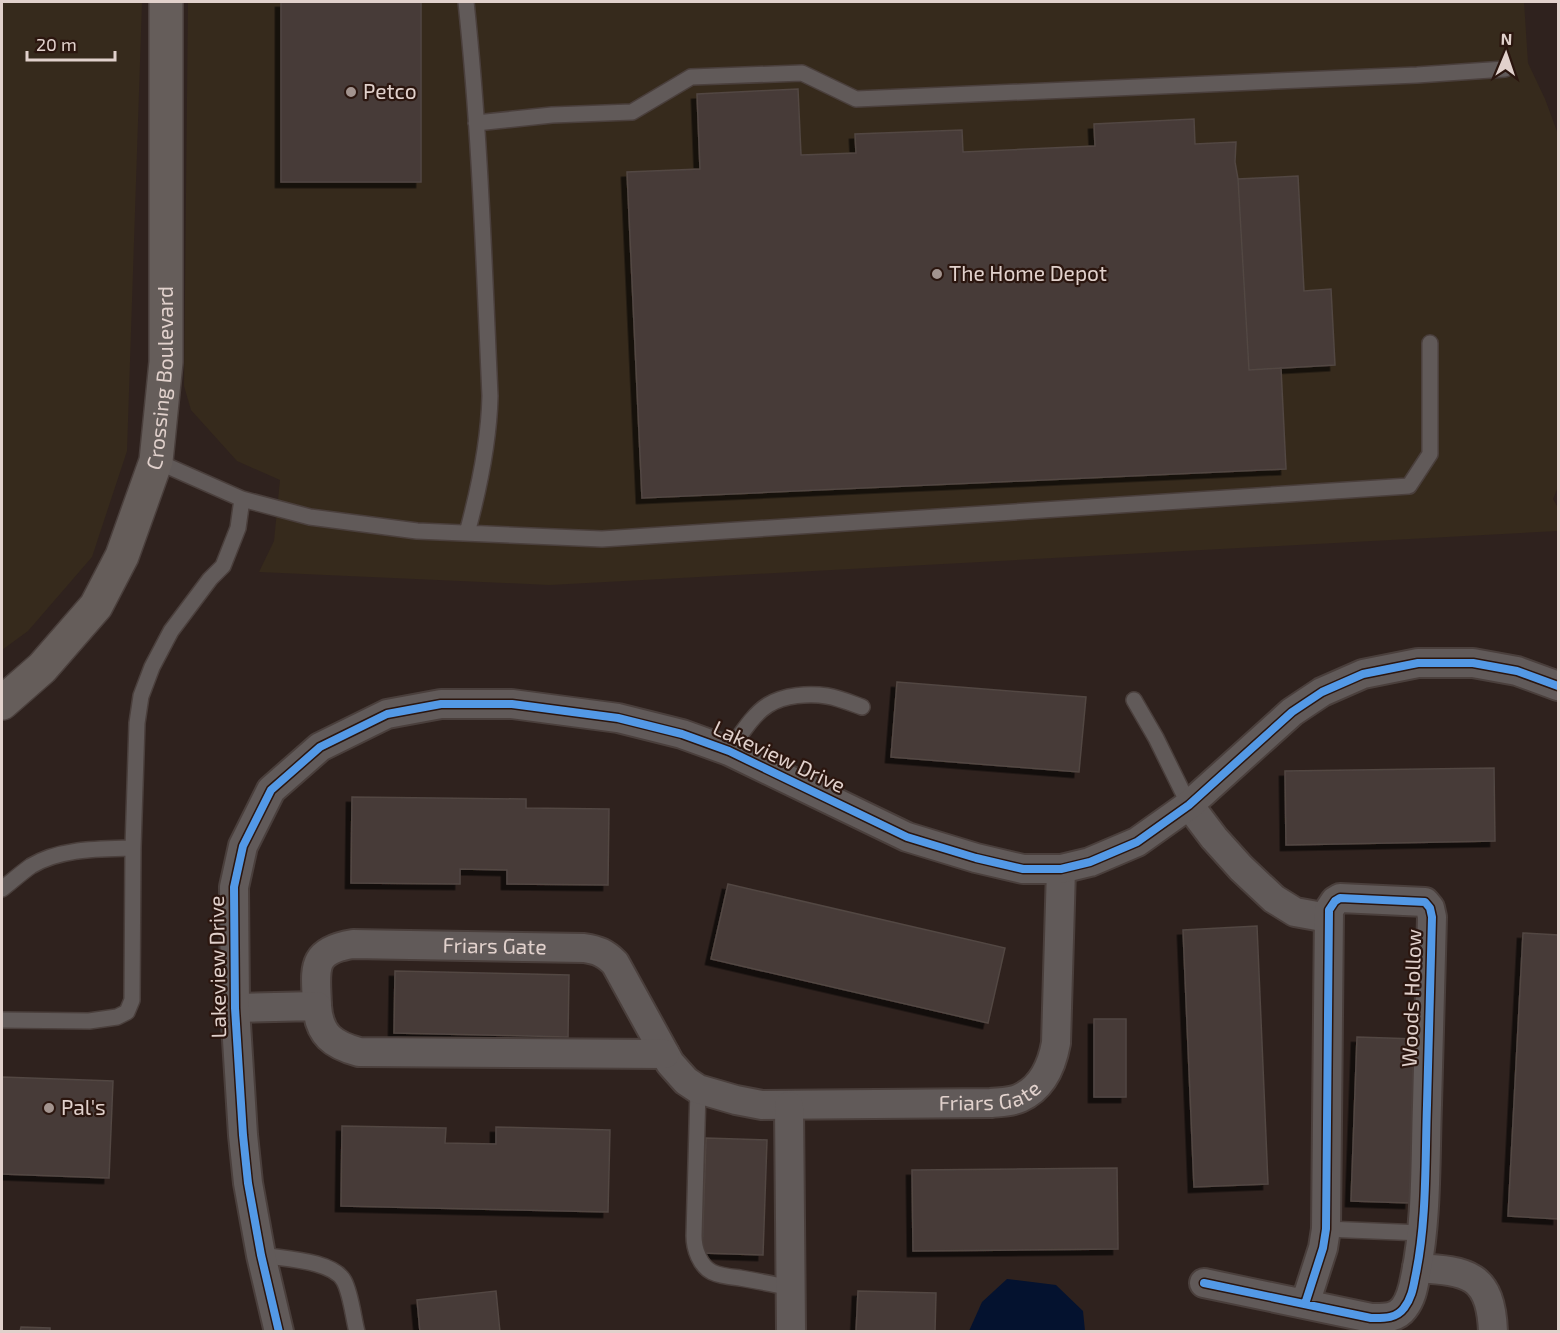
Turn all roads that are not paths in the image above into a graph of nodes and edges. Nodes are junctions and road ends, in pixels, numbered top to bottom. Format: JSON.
{"nodes":[{"id":1,"x":166,"y":2,"type":"edge"},
{"id":2,"x":466,"y":2,"type":"edge"},
{"id":3,"x":1505,"y":69,"type":"dead end"},
{"id":4,"x":476,"y":123,"type":"junction"},
{"id":5,"x":1430,"y":343,"type":"dead end"},
{"id":6,"x":156,"y":461,"type":"junction"},
{"id":7,"x":242,"y":499,"type":"junction"},
{"id":8,"x":467,"y":533,"type":"junction"},
{"id":9,"x":1558,"y":686,"type":"edge"},
{"id":10,"x":1134,"y":700,"type":"dead end"},
{"id":11,"x":2,"y":703,"type":"edge"},
{"id":12,"x":862,"y":707,"type":"dead end"},
{"id":13,"x":729,"y":751,"type":"junction"},
{"id":14,"x":1189,"y":805,"type":"junction"},
{"id":15,"x":133,"y":848,"type":"junction"},
{"id":16,"x":1061,"y":869,"type":"junction"},
{"id":17,"x":2,"y":889,"type":"edge"},
{"id":18,"x":1328,"y":918,"type":"junction"},
{"id":19,"x":317,"y":1006,"type":"junction"},
{"id":20,"x":235,"y":1008,"type":"junction"},
{"id":21,"x":2,"y":1020,"type":"edge"},
{"id":22,"x":665,"y":1054,"type":"junction"},
{"id":23,"x":698,"y":1089,"type":"junction"},
{"id":24,"x":789,"y":1106,"type":"junction"},
{"id":25,"x":1326,"y":1229,"type":"junction"},
{"id":26,"x":1422,"y":1233,"type":"junction"},
{"id":27,"x":261,"y":1255,"type":"junction"},
{"id":28,"x":1417,"y":1268,"type":"junction"},
{"id":29,"x":1204,"y":1283,"type":"dead end"},
{"id":30,"x":790,"y":1287,"type":"junction"},
{"id":31,"x":1305,"y":1304,"type":"junction"},
{"id":32,"x":279,"y":1332,"type":"edge"},
{"id":33,"x":357,"y":1332,"type":"edge"},
{"id":34,"x":791,"y":1332,"type":"edge"},
{"id":35,"x":1493,"y":1332,"type":"edge"}],
"edges":[{"from":1,"to":6,"type":"street","name":"Crossing Boulevard"},
{"from":2,"to":4,"type":"lane"},
{"from":3,"to":4,"type":"lane"},
{"from":4,"to":8,"type":"lane"},
{"from":5,"to":8,"type":"lane"},
{"from":6,"to":7,"type":"lane"},
{"from":6,"to":11,"type":"street","name":"Crossing Boulevard"},
{"from":7,"to":8,"type":"lane"},
{"from":7,"to":15,"type":"lane"},
{"from":9,"to":14,"type":"street","name":"Lakeview Drive"},
{"from":10,"to":14,"type":"lane"},
{"from":12,"to":13,"type":"lane"},
{"from":13,"to":16,"type":"street","name":"Lakeview Drive"},
{"from":13,"to":20,"type":"street","name":"Lakeview Drive"},
{"from":14,"to":16,"type":"street","name":"Lakeview Drive"},
{"from":14,"to":18,"type":"street"},
{"from":15,"to":17,"type":"lane"},
{"from":15,"to":21,"type":"lane"},
{"from":16,"to":24,"type":"street","name":"Friars Gate"},
{"from":18,"to":25,"type":"street"},
{"from":18,"to":26,"type":"street","name":"Woods Hollow"},
{"from":19,"to":20,"type":"street"},
{"from":19,"to":22,"type":"street","name":"Friars Gate"},
{"from":19,"to":22,"type":"street","name":"Friars Gate"},
{"from":20,"to":27,"type":"street","name":"Lakeview Drive"},
{"from":22,"to":23,"type":"street","name":"Friars Gate"},
{"from":23,"to":24,"type":"street","name":"Friars Gate"},
{"from":23,"to":30,"type":"lane"},
{"from":24,"to":30,"type":"street"},
{"from":25,"to":26,"type":"lane"},
{"from":25,"to":31,"type":"street"},
{"from":26,"to":28,"type":"street","name":"Woods Hollow"},
{"from":27,"to":32,"type":"street","name":"Lakeview Drive"},
{"from":27,"to":33,"type":"lane"},
{"from":28,"to":31,"type":"street","name":"Woods Hollow"},
{"from":28,"to":35,"type":"street"},
{"from":29,"to":31,"type":"street","name":"Woods Hollow"},
{"from":30,"to":34,"type":"street"}]}
